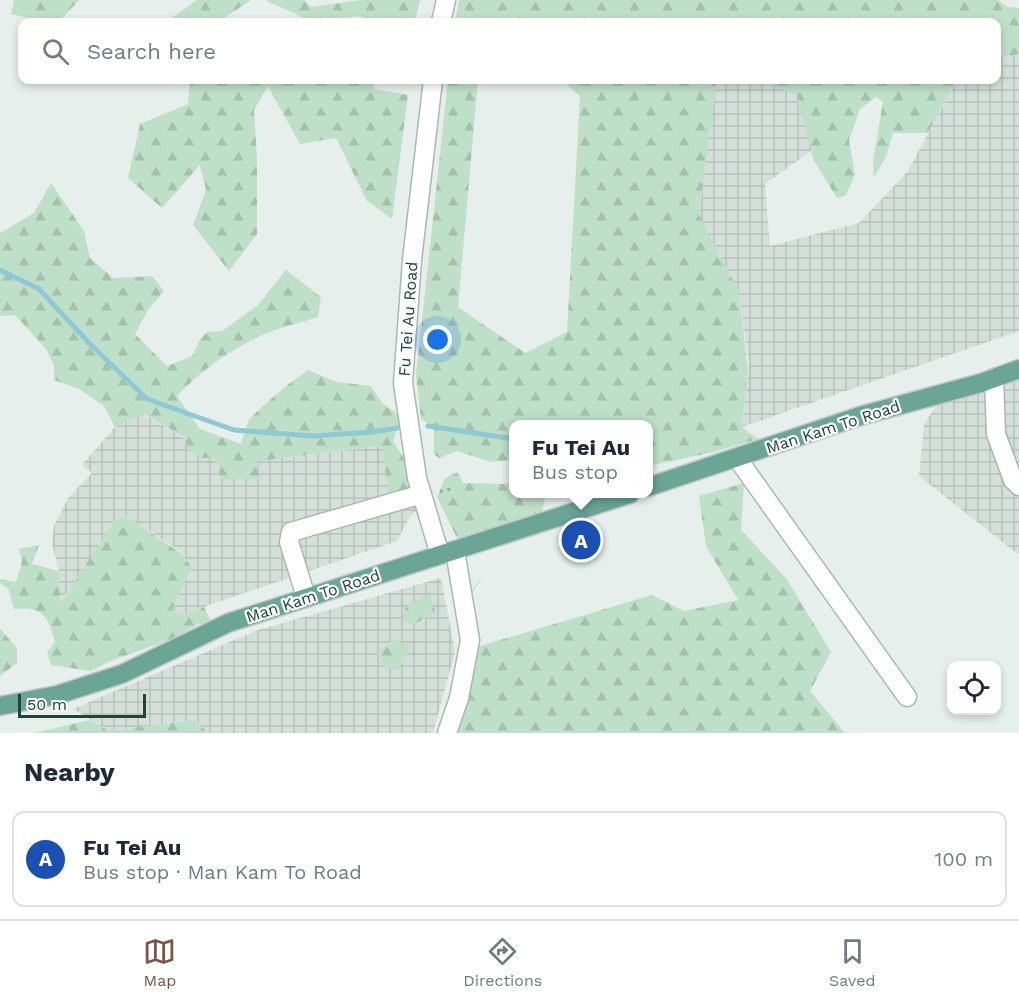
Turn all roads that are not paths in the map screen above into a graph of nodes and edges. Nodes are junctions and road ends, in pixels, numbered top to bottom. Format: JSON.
{"nodes":[{"id":1,"x":446,"y":0,"type":"edge"},
{"id":2,"x":442,"y":18,"type":"edge"},
{"id":3,"x":433,"y":84,"type":"edge"},
{"id":4,"x":1019,"y":369,"type":"edge"},
{"id":5,"x":994,"y":378,"type":"junction"},
{"id":6,"x":737,"y":458,"type":"junction"},
{"id":7,"x":653,"y":485,"type":"edge"},
{"id":8,"x":1019,"y":486,"type":"edge"},
{"id":9,"x":422,"y":494,"type":"junction"},
{"id":10,"x":618,"y":498,"type":"edge"},
{"id":11,"x":447,"y":553,"type":"junction"},
{"id":12,"x":306,"y":597,"type":"junction"},
{"id":13,"x":907,"y":697,"type":"dead end"},
{"id":14,"x":0,"y":706,"type":"edge"},
{"id":15,"x":447,"y":733,"type":"edge"}],
"edges":[{"from":1,"to":2,"type":"street"},
{"from":3,"to":9,"type":"street","name":"Fu Tei Au Road"},
{"from":4,"to":5,"type":"main road","name":"Man Kam To Road"},
{"from":5,"to":6,"type":"main road","name":"Man Kam To Road"},
{"from":5,"to":8,"type":"street"},
{"from":6,"to":7,"type":"main road","name":"Man Kam To Road"},
{"from":6,"to":13,"type":"street"},
{"from":9,"to":11,"type":"street","name":"Fu Tei Au Road"},
{"from":9,"to":12,"type":"street"},
{"from":10,"to":11,"type":"main road","name":"Man Kam To Road"},
{"from":11,"to":12,"type":"main road","name":"Man Kam To Road"},
{"from":11,"to":15,"type":"street","name":"Fu Tei Au Road"},
{"from":12,"to":14,"type":"main road","name":"Man Kam To Road"}]}
